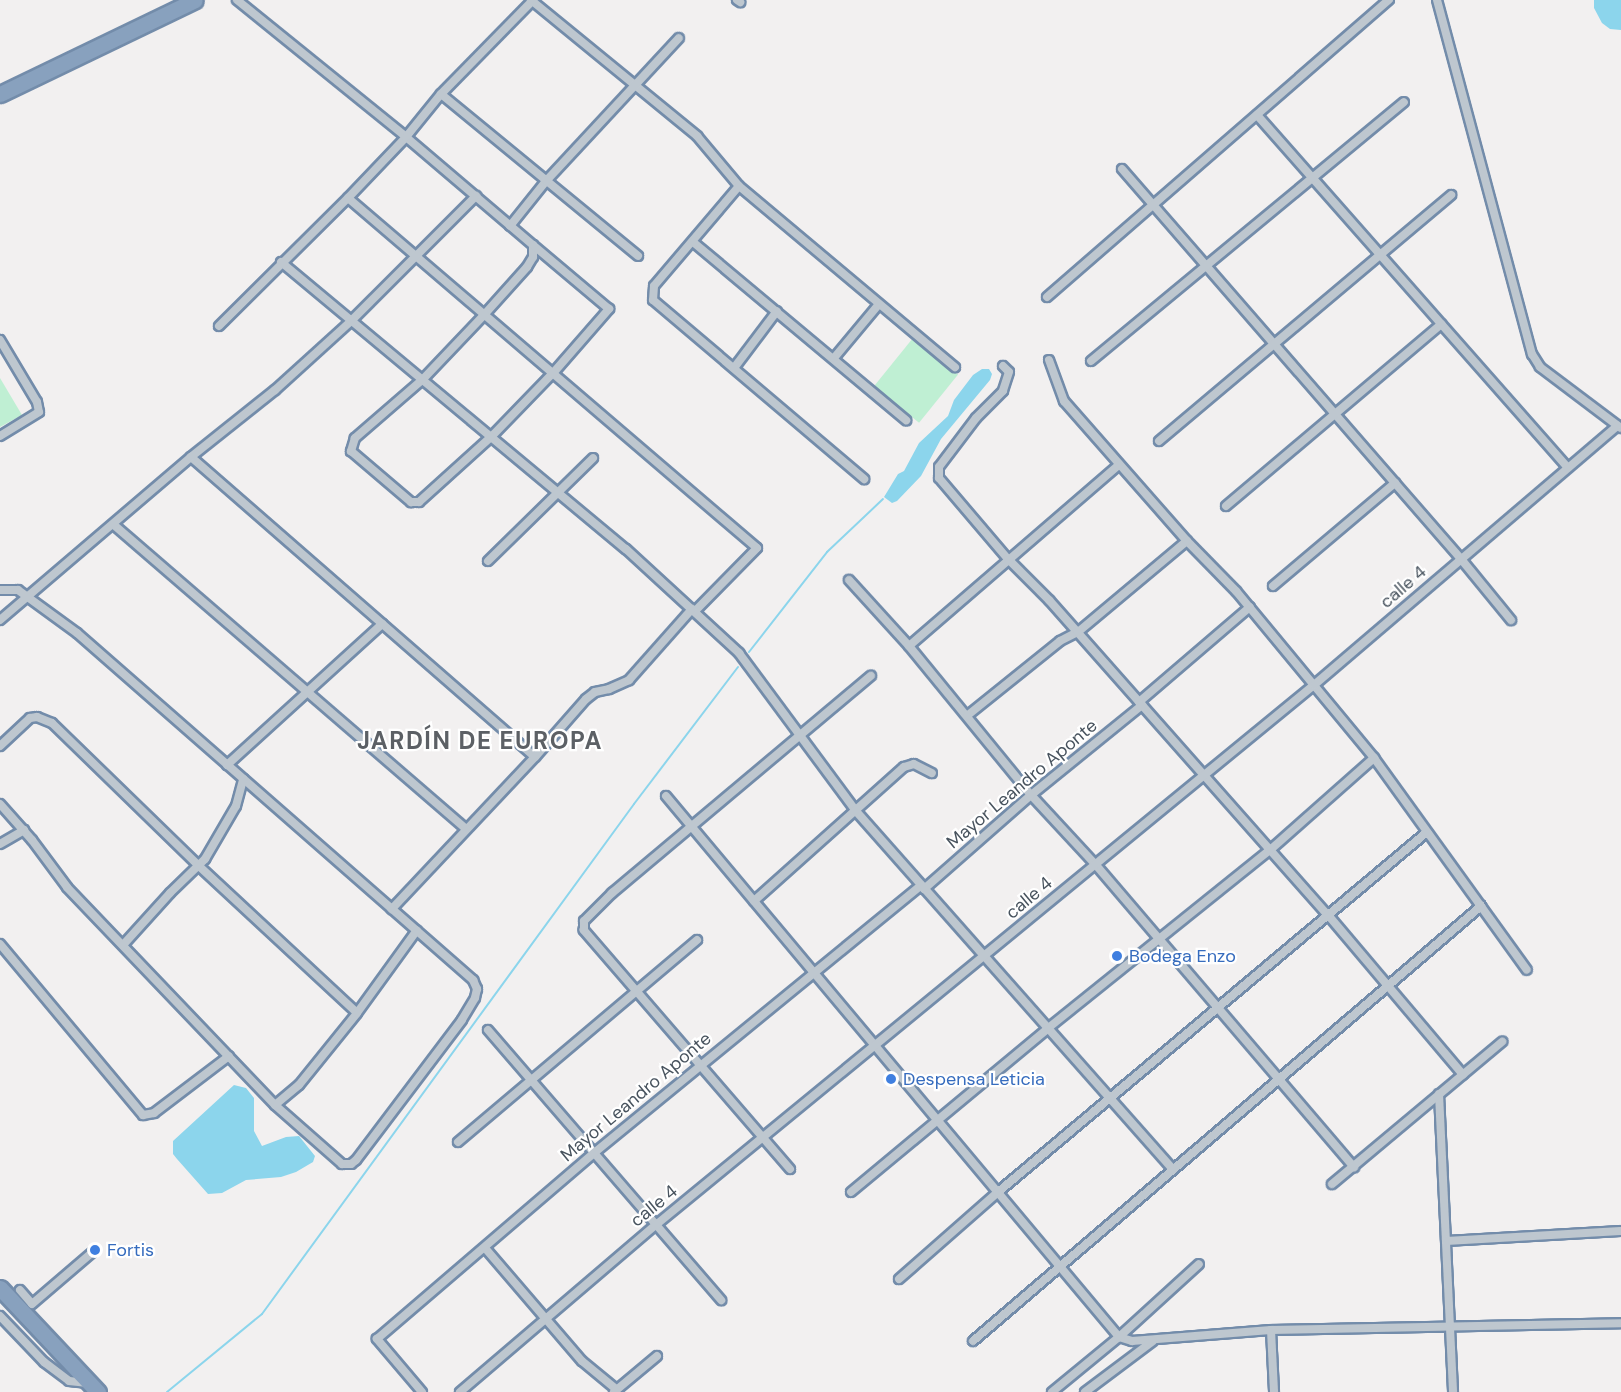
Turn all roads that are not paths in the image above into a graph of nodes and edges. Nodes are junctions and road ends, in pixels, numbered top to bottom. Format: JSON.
{"nodes":[{"id":1,"x":195,"y":0,"type":"edge"},
{"id":2,"x":237,"y":0,"type":"edge"},
{"id":3,"x":532,"y":0,"type":"edge"},
{"id":4,"x":1389,"y":0,"type":"edge"},
{"id":5,"x":1437,"y":0,"type":"edge"},
{"id":6,"x":679,"y":38,"type":"dead end"},
{"id":7,"x":636,"y":86,"type":"junction"},
{"id":8,"x":0,"y":94,"type":"edge"},
{"id":9,"x":441,"y":94,"type":"junction"},
{"id":10,"x":1404,"y":102,"type":"dead end"},
{"id":11,"x":1257,"y":115,"type":"junction"},
{"id":12,"x":406,"y":137,"type":"junction"},
{"id":13,"x":1122,"y":169,"type":"dead end"},
{"id":14,"x":1312,"y":177,"type":"junction"},
{"id":15,"x":546,"y":181,"type":"junction"},
{"id":16,"x":739,"y":186,"type":"junction"},
{"id":17,"x":1451,"y":195,"type":"dead end"},
{"id":18,"x":476,"y":196,"type":"junction"},
{"id":19,"x":348,"y":198,"type":"junction"},
{"id":20,"x":1153,"y":205,"type":"junction"},
{"id":21,"x":510,"y":226,"type":"junction"},
{"id":22,"x":693,"y":242,"type":"junction"},
{"id":23,"x":533,"y":245,"type":"junction"},
{"id":24,"x":415,"y":255,"type":"junction"},
{"id":25,"x":1380,"y":255,"type":"junction"},
{"id":26,"x":638,"y":256,"type":"dead end"},
{"id":27,"x":280,"y":262,"type":"junction"},
{"id":28,"x":1206,"y":265,"type":"junction"},
{"id":29,"x":1047,"y":297,"type":"dead end"},
{"id":30,"x":879,"y":304,"type":"junction"},
{"id":31,"x":777,"y":311,"type":"junction"},
{"id":32,"x":484,"y":315,"type":"junction"},
{"id":33,"x":351,"y":321,"type":"junction"},
{"id":34,"x":1441,"y":324,"type":"junction"},
{"id":35,"x":219,"y":326,"type":"dead end"},
{"id":36,"x":0,"y":340,"type":"edge"},
{"id":37,"x":1274,"y":344,"type":"junction"},
{"id":38,"x":834,"y":358,"type":"junction"},
{"id":39,"x":1049,"y":360,"type":"dead end"},
{"id":40,"x":1091,"y":361,"type":"dead end"},
{"id":41,"x":1003,"y":366,"type":"dead end"},
{"id":42,"x":955,"y":367,"type":"dead end"},
{"id":43,"x":734,"y":368,"type":"junction"},
{"id":44,"x":554,"y":372,"type":"junction"},
{"id":45,"x":422,"y":380,"type":"junction"},
{"id":46,"x":1335,"y":413,"type":"junction"},
{"id":47,"x":906,"y":420,"type":"dead end"},
{"id":48,"x":1619,"y":427,"type":"edge"},
{"id":49,"x":0,"y":436,"type":"edge"},
{"id":50,"x":492,"y":436,"type":"junction"},
{"id":51,"x":1159,"y":441,"type":"dead end"},
{"id":52,"x":191,"y":457,"type":"junction"},
{"id":53,"x":593,"y":458,"type":"dead end"},
{"id":54,"x":1119,"y":465,"type":"junction"},
{"id":55,"x":1567,"y":467,"type":"junction"},
{"id":56,"x":864,"y":479,"type":"dead end"},
{"id":57,"x":1395,"y":483,"type":"junction"},
{"id":58,"x":559,"y":493,"type":"junction"},
{"id":59,"x":1226,"y":506,"type":"dead end"},
{"id":60,"x":114,"y":525,"type":"junction"},
{"id":61,"x":1187,"y":541,"type":"junction"},
{"id":62,"x":1008,"y":559,"type":"junction"},
{"id":63,"x":1461,"y":559,"type":"junction"},
{"id":64,"x":488,"y":561,"type":"dead end"},
{"id":65,"x":849,"y":580,"type":"dead end"},
{"id":66,"x":1273,"y":586,"type":"dead end"},
{"id":67,"x":2,"y":587,"type":"edge"},
{"id":68,"x":26,"y":597,"type":"junction"},
{"id":69,"x":1250,"y":607,"type":"junction"},
{"id":70,"x":693,"y":610,"type":"junction"},
{"id":71,"x":0,"y":620,"type":"edge"},
{"id":72,"x":1511,"y":620,"type":"dead end"},
{"id":73,"x":382,"y":624,"type":"junction"},
{"id":74,"x":1078,"y":632,"type":"junction"},
{"id":75,"x":909,"y":646,"type":"junction"},
{"id":76,"x":871,"y":676,"type":"dead end"},
{"id":77,"x":1314,"y":685,"type":"junction"},
{"id":78,"x":307,"y":693,"type":"junction"},
{"id":79,"x":1141,"y":704,"type":"junction"},
{"id":80,"x":968,"y":715,"type":"junction"},
{"id":81,"x":800,"y":738,"type":"junction"},
{"id":82,"x":0,"y":746,"type":"edge"},
{"id":83,"x":535,"y":757,"type":"junction"},
{"id":84,"x":1374,"y":758,"type":"junction"},
{"id":85,"x":227,"y":765,"type":"junction"},
{"id":86,"x":932,"y":773,"type":"dead end"},
{"id":87,"x":1205,"y":775,"type":"junction"},
{"id":88,"x":243,"y":779,"type":"junction"},
{"id":89,"x":1031,"y":795,"type":"junction"},
{"id":90,"x":666,"y":796,"type":"dead end"},
{"id":91,"x":0,"y":804,"type":"edge"},
{"id":92,"x":855,"y":810,"type":"junction"},
{"id":93,"x":692,"y":827,"type":"junction"},
{"id":94,"x":466,"y":829,"type":"junction"},
{"id":95,"x":24,"y":830,"type":"junction"},
{"id":96,"x":1427,"y":832,"type":"junction"},
{"id":97,"x":0,"y":844,"type":"edge"},
{"id":98,"x":1270,"y":850,"type":"junction"},
{"id":99,"x":1095,"y":864,"type":"junction"},
{"id":100,"x":200,"y":867,"type":"junction"},
{"id":101,"x":922,"y":887,"type":"junction"},
{"id":102,"x":754,"y":901,"type":"junction"},
{"id":103,"x":1481,"y":906,"type":"junction"},
{"id":104,"x":392,"y":909,"type":"junction"},
{"id":105,"x":1328,"y":915,"type":"junction"},
{"id":106,"x":417,"y":930,"type":"junction"},
{"id":107,"x":1158,"y":939,"type":"junction"},
{"id":108,"x":697,"y":940,"type":"dead end"},
{"id":109,"x":0,"y":944,"type":"edge"},
{"id":110,"x":123,"y":945,"type":"junction"},
{"id":111,"x":985,"y":956,"type":"junction"},
{"id":112,"x":1527,"y":970,"type":"dead end"},
{"id":113,"x":814,"y":972,"type":"junction"},
{"id":114,"x":1387,"y":987,"type":"junction"},
{"id":115,"x":636,"y":991,"type":"junction"},
{"id":116,"x":1218,"y":1007,"type":"junction"},
{"id":117,"x":357,"y":1013,"type":"junction"},
{"id":118,"x":1047,"y":1029,"type":"junction"},
{"id":119,"x":488,"y":1030,"type":"dead end"},
{"id":120,"x":1502,"y":1042,"type":"dead end"},
{"id":121,"x":874,"y":1046,"type":"junction"},
{"id":122,"x":229,"y":1056,"type":"junction"},
{"id":123,"x":700,"y":1065,"type":"junction"},
{"id":124,"x":1463,"y":1076,"type":"junction"},
{"id":125,"x":530,"y":1080,"type":"junction"},
{"id":126,"x":1278,"y":1080,"type":"junction"},
{"id":127,"x":1439,"y":1094,"type":"junction"},
{"id":128,"x":1111,"y":1097,"type":"junction"},
{"id":129,"x":275,"y":1105,"type":"junction"},
{"id":130,"x":936,"y":1121,"type":"junction"},
{"id":131,"x":765,"y":1138,"type":"junction"},
{"id":132,"x":458,"y":1142,"type":"dead end"},
{"id":133,"x":594,"y":1153,"type":"junction"},
{"id":134,"x":1354,"y":1167,"type":"junction"},
{"id":135,"x":790,"y":1169,"type":"dead end"},
{"id":136,"x":1173,"y":1170,"type":"junction"},
{"id":137,"x":1332,"y":1184,"type":"dead end"},
{"id":138,"x":851,"y":1192,"type":"dead end"},
{"id":139,"x":998,"y":1192,"type":"junction"},
{"id":140,"x":657,"y":1224,"type":"junction"},
{"id":141,"x":1621,"y":1231,"type":"edge"},
{"id":142,"x":1446,"y":1241,"type":"junction"},
{"id":143,"x":485,"y":1248,"type":"junction"},
{"id":144,"x":96,"y":1250,"type":"dead end"},
{"id":145,"x":1199,"y":1264,"type":"dead end"},
{"id":146,"x":1060,"y":1266,"type":"junction"},
{"id":147,"x":899,"y":1279,"type":"dead end"},
{"id":148,"x":0,"y":1288,"type":"edge"},
{"id":149,"x":20,"y":1290,"type":"dead end"},
{"id":150,"x":721,"y":1300,"type":"dead end"},
{"id":151,"x":0,"y":1316,"type":"edge"},
{"id":152,"x":545,"y":1319,"type":"junction"},
{"id":153,"x":1621,"y":1323,"type":"edge"},
{"id":154,"x":1450,"y":1326,"type":"junction"},
{"id":155,"x":1271,"y":1330,"type":"junction"},
{"id":156,"x":1119,"y":1337,"type":"junction"},
{"id":157,"x":1153,"y":1340,"type":"junction"},
{"id":158,"x":973,"y":1341,"type":"dead end"},
{"id":159,"x":657,"y":1356,"type":"dead end"},
{"id":160,"x":94,"y":1388,"type":"edge"},
{"id":161,"x":615,"y":1391,"type":"edge"},
{"id":162,"x":422,"y":1392,"type":"edge"},
{"id":163,"x":460,"y":1392,"type":"edge"},
{"id":164,"x":1052,"y":1392,"type":"edge"},
{"id":165,"x":1085,"y":1392,"type":"edge"},
{"id":166,"x":1274,"y":1392,"type":"edge"},
{"id":167,"x":1453,"y":1392,"type":"edge"}],
"edges":[{"from":1,"to":8,"type":"highway"},
{"from":2,"to":12,"type":"street"},
{"from":3,"to":7,"type":"street"},
{"from":3,"to":9,"type":"street"},
{"from":4,"to":11,"type":"street"},
{"from":5,"to":48,"type":"street"},
{"from":6,"to":7,"type":"street"},
{"from":7,"to":15,"type":"street"},
{"from":7,"to":16,"type":"street"},
{"from":9,"to":12,"type":"street"},
{"from":9,"to":15,"type":"street"},
{"from":10,"to":14,"type":"street"},
{"from":11,"to":14,"type":"street"},
{"from":11,"to":20,"type":"street"},
{"from":12,"to":18,"type":"street"},
{"from":12,"to":19,"type":"street"},
{"from":13,"to":20,"type":"street"},
{"from":14,"to":25,"type":"street"},
{"from":14,"to":28,"type":"street"},
{"from":15,"to":21,"type":"street"},
{"from":15,"to":26,"type":"street"},
{"from":16,"to":22,"type":"street"},
{"from":16,"to":30,"type":"street"},
{"from":17,"to":25,"type":"street"},
{"from":18,"to":21,"type":"street"},
{"from":18,"to":24,"type":"street"},
{"from":19,"to":24,"type":"street"},
{"from":19,"to":27,"type":"street"},
{"from":20,"to":28,"type":"street"},
{"from":20,"to":29,"type":"street"},
{"from":21,"to":23,"type":"street"},
{"from":22,"to":31,"type":"street"},
{"from":22,"to":43,"type":"street"},
{"from":23,"to":32,"type":"street"},
{"from":23,"to":44,"type":"street"},
{"from":24,"to":32,"type":"street"},
{"from":24,"to":33,"type":"street"},
{"from":25,"to":34,"type":"street"},
{"from":25,"to":37,"type":"street"},
{"from":27,"to":33,"type":"street"},
{"from":27,"to":35,"type":"street"},
{"from":28,"to":37,"type":"street"},
{"from":28,"to":40,"type":"street"},
{"from":30,"to":38,"type":"street"},
{"from":30,"to":42,"type":"street"},
{"from":31,"to":38,"type":"street"},
{"from":31,"to":43,"type":"street"},
{"from":32,"to":44,"type":"street"},
{"from":32,"to":45,"type":"street"},
{"from":33,"to":45,"type":"street"},
{"from":33,"to":52,"type":"street"},
{"from":34,"to":46,"type":"street"},
{"from":34,"to":55,"type":"street"},
{"from":36,"to":49,"type":"street"},
{"from":37,"to":46,"type":"street"},
{"from":37,"to":51,"type":"street"},
{"from":38,"to":47,"type":"street"},
{"from":39,"to":54,"type":"street"},
{"from":41,"to":62,"type":"street"},
{"from":43,"to":56,"type":"street"},
{"from":44,"to":50,"type":"street"},
{"from":44,"to":70,"type":"street"},
{"from":45,"to":50,"type":"street"},
{"from":45,"to":50,"type":"street"},
{"from":46,"to":57,"type":"street"},
{"from":46,"to":59,"type":"street"},
{"from":48,"to":55,"type":"street","name":"calle 4"},
{"from":50,"to":58,"type":"street"},
{"from":52,"to":60,"type":"street"},
{"from":52,"to":73,"type":"street"},
{"from":53,"to":58,"type":"street"},
{"from":54,"to":61,"type":"street"},
{"from":54,"to":62,"type":"street"},
{"from":55,"to":63,"type":"street","name":"calle 4"},
{"from":57,"to":63,"type":"street"},
{"from":57,"to":66,"type":"street"},
{"from":58,"to":64,"type":"street"},
{"from":58,"to":70,"type":"street"},
{"from":60,"to":68,"type":"street"},
{"from":60,"to":78,"type":"street"},
{"from":61,"to":69,"type":"street"},
{"from":61,"to":74,"type":"street"},
{"from":62,"to":74,"type":"street"},
{"from":62,"to":75,"type":"street"},
{"from":63,"to":72,"type":"street"},
{"from":63,"to":77,"type":"street","name":"calle 4"},
{"from":65,"to":75,"type":"street"},
{"from":67,"to":68,"type":"street"},
{"from":68,"to":71,"type":"street"},
{"from":68,"to":85,"type":"street"},
{"from":69,"to":77,"type":"street"},
{"from":69,"to":79,"type":"street","name":"Mayor Leandro Aponte"},
{"from":70,"to":81,"type":"street"},
{"from":70,"to":83,"type":"street"},
{"from":73,"to":78,"type":"street"},
{"from":73,"to":83,"type":"street"},
{"from":74,"to":79,"type":"street"},
{"from":74,"to":80,"type":"street"},
{"from":75,"to":80,"type":"street"},
{"from":76,"to":81,"type":"street"},
{"from":77,"to":84,"type":"street"},
{"from":77,"to":87,"type":"street","name":"calle 4"},
{"from":78,"to":85,"type":"street"},
{"from":78,"to":94,"type":"street"},
{"from":79,"to":87,"type":"street"},
{"from":79,"to":89,"type":"street","name":"Mayor Leandro Aponte"},
{"from":80,"to":89,"type":"street"},
{"from":81,"to":92,"type":"street"},
{"from":81,"to":93,"type":"street"},
{"from":82,"to":100,"type":"street"},
{"from":83,"to":94,"type":"street"},
{"from":84,"to":96,"type":"street"},
{"from":84,"to":98,"type":"street"},
{"from":85,"to":88,"type":"street"},
{"from":86,"to":92,"type":"street"},
{"from":87,"to":98,"type":"street"},
{"from":87,"to":99,"type":"street","name":"calle 4"},
{"from":88,"to":100,"type":"street"},
{"from":88,"to":104,"type":"street"},
{"from":89,"to":99,"type":"street"},
{"from":89,"to":101,"type":"street","name":"Mayor Leandro Aponte"},
{"from":90,"to":93,"type":"street"},
{"from":91,"to":95,"type":"street"},
{"from":92,"to":101,"type":"street"},
{"from":92,"to":102,"type":"street"},
{"from":93,"to":102,"type":"street"},
{"from":93,"to":115,"type":"street"},
{"from":94,"to":104,"type":"street"},
{"from":95,"to":97,"type":"street"},
{"from":95,"to":110,"type":"street"},
{"from":96,"to":103,"type":"street"},
{"from":96,"to":105,"type":"street"},
{"from":98,"to":105,"type":"street"},
{"from":98,"to":107,"type":"street"},
{"from":99,"to":107,"type":"street"},
{"from":99,"to":111,"type":"street","name":"calle 4"},
{"from":100,"to":110,"type":"street"},
{"from":100,"to":117,"type":"street"},
{"from":101,"to":111,"type":"street"},
{"from":101,"to":113,"type":"street","name":"Mayor Leandro Aponte"},
{"from":102,"to":113,"type":"street"},
{"from":103,"to":112,"type":"street"},
{"from":103,"to":114,"type":"street"},
{"from":104,"to":106,"type":"street"},
{"from":105,"to":114,"type":"street"},
{"from":105,"to":116,"type":"street"},
{"from":106,"to":117,"type":"street"},
{"from":106,"to":129,"type":"street"},
{"from":107,"to":116,"type":"street"},
{"from":107,"to":118,"type":"street"},
{"from":108,"to":115,"type":"street"},
{"from":109,"to":122,"type":"street"},
{"from":110,"to":122,"type":"street"},
{"from":111,"to":118,"type":"street"},
{"from":111,"to":121,"type":"street","name":"calle 4"},
{"from":113,"to":121,"type":"street"},
{"from":113,"to":123,"type":"street","name":"Mayor Leandro Aponte"},
{"from":114,"to":124,"type":"street"},
{"from":114,"to":126,"type":"street"},
{"from":115,"to":123,"type":"street"},
{"from":115,"to":125,"type":"street"},
{"from":116,"to":126,"type":"street"},
{"from":116,"to":128,"type":"street"},
{"from":117,"to":129,"type":"street"},
{"from":118,"to":128,"type":"street"},
{"from":118,"to":130,"type":"street"},
{"from":119,"to":125,"type":"street"},
{"from":120,"to":124,"type":"street"},
{"from":121,"to":130,"type":"street"},
{"from":121,"to":131,"type":"street","name":"calle 4"},
{"from":122,"to":129,"type":"street"},
{"from":123,"to":131,"type":"street"},
{"from":123,"to":133,"type":"street","name":"Mayor Leandro Aponte"},
{"from":124,"to":127,"type":"street"},
{"from":125,"to":132,"type":"street"},
{"from":125,"to":133,"type":"street"},
{"from":126,"to":134,"type":"street"},
{"from":126,"to":136,"type":"street"},
{"from":127,"to":134,"type":"street"},
{"from":127,"to":142,"type":"street"},
{"from":128,"to":136,"type":"street"},
{"from":128,"to":139,"type":"street"},
{"from":130,"to":138,"type":"street"},
{"from":130,"to":139,"type":"street"},
{"from":131,"to":135,"type":"street"},
{"from":131,"to":140,"type":"street","name":"calle 4"},
{"from":133,"to":140,"type":"street"},
{"from":133,"to":143,"type":"street","name":"Mayor Leandro Aponte"},
{"from":134,"to":137,"type":"street"},
{"from":136,"to":146,"type":"street"},
{"from":139,"to":146,"type":"street"},
{"from":139,"to":147,"type":"street"},
{"from":140,"to":150,"type":"street"},
{"from":140,"to":152,"type":"street","name":"calle 4"},
{"from":141,"to":142,"type":"street"},
{"from":142,"to":154,"type":"street"},
{"from":143,"to":152,"type":"street"},
{"from":143,"to":162,"type":"street","name":"Mayor Leandro Aponte"},
{"from":144,"to":149,"type":"street"},
{"from":145,"to":156,"type":"street"},
{"from":146,"to":156,"type":"street"},
{"from":146,"to":158,"type":"street"},
{"from":148,"to":160,"type":"highway"},
{"from":151,"to":160,"type":"street"},
{"from":152,"to":161,"type":"street"},
{"from":152,"to":163,"type":"street","name":"calle 4"},
{"from":153,"to":154,"type":"street"},
{"from":154,"to":155,"type":"street"},
{"from":154,"to":167,"type":"street"},
{"from":155,"to":157,"type":"street"},
{"from":155,"to":166,"type":"street"},
{"from":156,"to":157,"type":"street"},
{"from":156,"to":164,"type":"street"},
{"from":157,"to":165,"type":"street"},
{"from":159,"to":161,"type":"street"}]}
